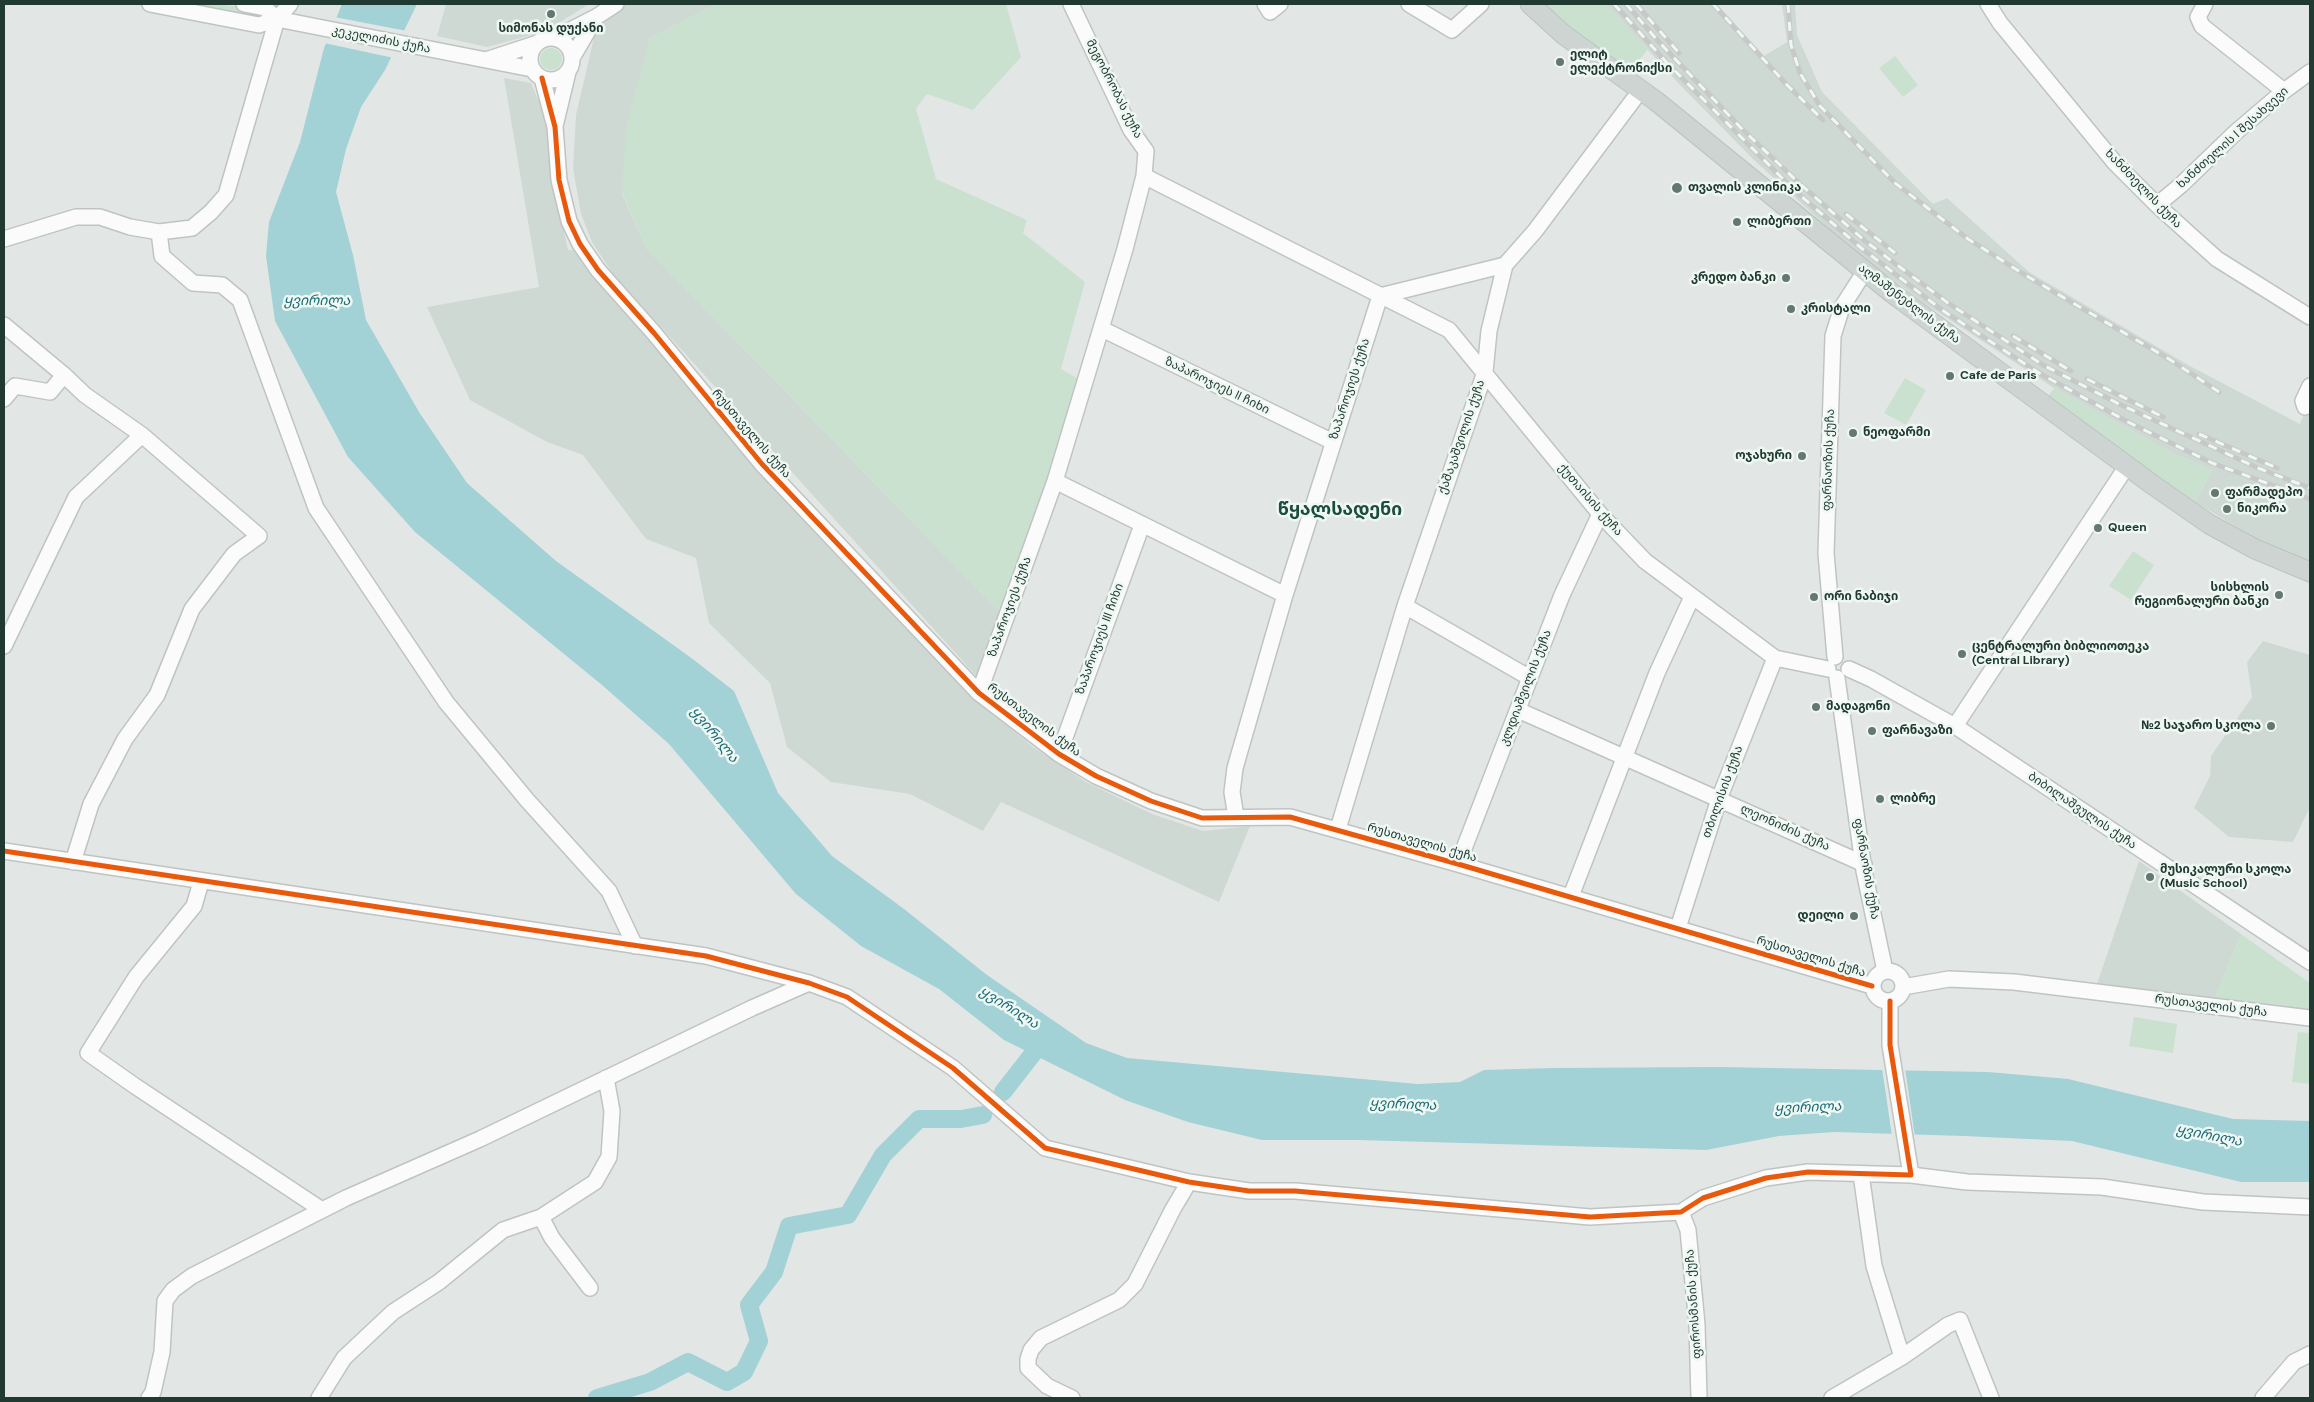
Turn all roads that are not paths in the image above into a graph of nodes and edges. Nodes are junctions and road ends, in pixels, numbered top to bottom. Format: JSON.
{"nodes":[{"id":1,"x":150,"y":4,"type":"edge"},
{"id":2,"x":244,"y":4,"type":"edge"},
{"id":3,"x":290,"y":4,"type":"edge"},
{"id":4,"x":616,"y":4,"type":"edge"},
{"id":5,"x":1071,"y":4,"type":"edge"},
{"id":6,"x":1265,"y":4,"type":"edge"},
{"id":7,"x":1280,"y":4,"type":"edge"},
{"id":8,"x":1409,"y":4,"type":"edge"},
{"id":9,"x":1481,"y":4,"type":"edge"},
{"id":10,"x":1530,"y":4,"type":"edge"},
{"id":11,"x":1988,"y":4,"type":"edge"},
{"id":12,"x":2204,"y":5,"type":"edge"},
{"id":13,"x":596,"y":17,"type":"junction"},
{"id":14,"x":277,"y":19,"type":"junction"},
{"id":15,"x":555,"y":38,"type":"junction"},
{"id":16,"x":535,"y":44,"type":"junction"},
{"id":17,"x":485,"y":60,"type":"junction"},
{"id":18,"x":570,"y":65,"type":"junction"},
{"id":19,"x":2310,"y":72,"type":"edge"},
{"id":20,"x":537,"y":74,"type":"junction"},
{"id":21,"x":2284,"y":90,"type":"junction"},
{"id":22,"x":1640,"y":91,"type":"junction"},
{"id":23,"x":555,"y":128,"type":"junction"},
{"id":24,"x":1144,"y":176,"type":"junction"},
{"id":25,"x":2157,"y":205,"type":"junction"},
{"id":26,"x":159,"y":232,"type":"junction"},
{"id":27,"x":4,"y":239,"type":"edge"},
{"id":28,"x":1505,"y":265,"type":"junction"},
{"id":29,"x":1865,"y":271,"type":"junction"},
{"id":30,"x":1380,"y":296,"type":"junction"},
{"id":31,"x":2310,"y":317,"type":"edge"},
{"id":32,"x":4,"y":325,"type":"edge"},
{"id":33,"x":1102,"y":329,"type":"junction"},
{"id":34,"x":1484,"y":372,"type":"junction"},
{"id":35,"x":64,"y":375,"type":"junction"},
{"id":36,"x":2310,"y":386,"type":"edge"},
{"id":37,"x":4,"y":400,"type":"edge"},
{"id":38,"x":2305,"y":407,"type":"dead end"},
{"id":39,"x":142,"y":435,"type":"junction"},
{"id":40,"x":1332,"y":442,"type":"junction"},
{"id":41,"x":2127,"y":466,"type":"junction"},
{"id":42,"x":1054,"y":481,"type":"junction"},
{"id":43,"x":1600,"y":514,"type":"junction"},
{"id":44,"x":1142,"y":525,"type":"junction"},
{"id":45,"x":2310,"y":572,"type":"edge"},
{"id":46,"x":1285,"y":596,"type":"junction"},
{"id":47,"x":1692,"y":597,"type":"junction"},
{"id":48,"x":1405,"y":606,"type":"junction"},
{"id":49,"x":4,"y":646,"type":"edge"},
{"id":50,"x":1775,"y":658,"type":"junction"},
{"id":51,"x":1837,"y":668,"type":"junction"},
{"id":52,"x":1530,"y":678,"type":"junction"},
{"id":53,"x":979,"y":693,"type":"junction"},
{"id":54,"x":1518,"y":710,"type":"junction"},
{"id":55,"x":1956,"y":726,"type":"junction"},
{"id":56,"x":1059,"y":754,"type":"junction"},
{"id":57,"x":1623,"y":756,"type":"junction"},
{"id":58,"x":1719,"y":799,"type":"junction"},
{"id":59,"x":1236,"y":818,"type":"junction"},
{"id":60,"x":1338,"y":829,"type":"junction"},
{"id":61,"x":4,"y":851,"type":"edge"},
{"id":62,"x":73,"y":862,"type":"junction"},
{"id":63,"x":1458,"y":864,"type":"junction"},
{"id":64,"x":1864,"y":864,"type":"junction"},
{"id":65,"x":201,"y":882,"type":"junction"},
{"id":66,"x":1571,"y":896,"type":"junction"},
{"id":67,"x":1678,"y":928,"type":"junction"},
{"id":68,"x":635,"y":946,"type":"junction"},
{"id":69,"x":2310,"y":962,"type":"edge"},
{"id":70,"x":1884,"y":971,"type":"junction"},
{"id":71,"x":809,"y":983,"type":"junction"},
{"id":72,"x":1872,"y":986,"type":"junction"},
{"id":73,"x":1903,"y":987,"type":"junction"},
{"id":74,"x":1890,"y":1001,"type":"junction"},
{"id":75,"x":2310,"y":1018,"type":"edge"},
{"id":76,"x":606,"y":1078,"type":"junction"},
{"id":77,"x":1861,"y":1174,"type":"junction"},
{"id":78,"x":1911,"y":1174,"type":"junction"},
{"id":79,"x":1189,"y":1182,"type":"junction"},
{"id":80,"x":2310,"y":1207,"type":"edge"},
{"id":81,"x":322,"y":1210,"type":"junction"},
{"id":82,"x":1681,"y":1212,"type":"junction"},
{"id":83,"x":541,"y":1217,"type":"junction"},
{"id":84,"x":590,"y":1288,"type":"dead end"},
{"id":85,"x":2310,"y":1354,"type":"edge"},
{"id":86,"x":1902,"y":1357,"type":"junction"},
{"id":87,"x":149,"y":1398,"type":"edge"},
{"id":88,"x":319,"y":1398,"type":"edge"},
{"id":89,"x":1072,"y":1398,"type":"edge"},
{"id":90,"x":1699,"y":1398,"type":"edge"},
{"id":91,"x":1832,"y":1398,"type":"edge"},
{"id":92,"x":1992,"y":1398,"type":"edge"},
{"id":93,"x":2263,"y":1398,"type":"edge"}],
"edges":[{"from":1,"to":14,"type":"street","name":"კეკელიძის ქუჩა"},
{"from":2,"to":14,"type":"street","name":"კეკელიძის ქუჩა"},
{"from":3,"to":14,"type":"street"},
{"from":4,"to":13,"type":"street"},
{"from":5,"to":24,"type":"street","name":"მეგობრობას ქუჩა"},
{"from":6,"to":7,"type":"street"},
{"from":8,"to":9,"type":"street"},
{"from":10,"to":22,"type":"main road","name":"აღმაშენებლის ქუჩა"},
{"from":11,"to":25,"type":"street","name":"ხანძთელის ქუჩა"},
{"from":12,"to":21,"type":"street"},
{"from":13,"to":15,"type":"street"},
{"from":13,"to":18,"type":"street","name":"რუსთაველის ქუჩა"},
{"from":14,"to":17,"type":"street","name":"კეკელიძის ქუჩა"},
{"from":14,"to":26,"type":"street"},
{"from":15,"to":16,"type":"street"},
{"from":15,"to":18,"type":"street"},
{"from":16,"to":17,"type":"street","name":"კეკელიძის ქუჩა"},
{"from":16,"to":20,"type":"street"},
{"from":17,"to":20,"type":"street","name":"კეკელიძის ქუჩა"},
{"from":18,"to":20,"type":"street"},
{"from":18,"to":23,"type":"street","name":"რუსთაველის ქუჩა"},
{"from":19,"to":21,"type":"street","name":"ხანძთელის I შესახვევი"},
{"from":20,"to":23,"type":"street","name":"რუსთაველის ქუჩა"},
{"from":21,"to":25,"type":"street","name":"ხანძთელის I შესახვევი"},
{"from":22,"to":28,"type":"street"},
{"from":22,"to":29,"type":"main road","name":"აღმაშენებლის ქუჩა"},
{"from":23,"to":53,"type":"street","name":"რუსთაველის ქუჩა"},
{"from":24,"to":30,"type":"street","name":"ქუთაისის ქუჩა"},
{"from":24,"to":33,"type":"street","name":"ზაპაროჯიეს ქუჩა"},
{"from":25,"to":31,"type":"street","name":"ხანძთელის ქუჩა"},
{"from":26,"to":27,"type":"street"},
{"from":26,"to":68,"type":"street"},
{"from":28,"to":30,"type":"street"},
{"from":28,"to":34,"type":"street","name":"ქაშაკაშვილის ქუჩა"},
{"from":29,"to":41,"type":"main road","name":"აღმაშენებლის ქუჩა"},
{"from":29,"to":51,"type":"street","name":"ფარნაოზის ქუჩა"},
{"from":30,"to":34,"type":"street","name":"ქუთაისის ქუჩა"},
{"from":30,"to":40,"type":"street","name":"ზაპაროჯიეს ქუჩა"},
{"from":32,"to":35,"type":"street"},
{"from":33,"to":40,"type":"street","name":"ზაპაროჯიეს II ჩიხი"},
{"from":33,"to":42,"type":"street","name":"ზაპაროჯიეს ქუჩა"},
{"from":34,"to":43,"type":"street","name":"ქუთაისის ქუჩა"},
{"from":34,"to":48,"type":"street","name":"ქაშაკაშვილის ქუჩა"},
{"from":35,"to":37,"type":"street"},
{"from":35,"to":39,"type":"street"},
{"from":36,"to":38,"type":"street"},
{"from":39,"to":49,"type":"street"},
{"from":39,"to":62,"type":"street"},
{"from":40,"to":46,"type":"street","name":"ზაპაროჯიეს ქუჩა"},
{"from":41,"to":45,"type":"main road","name":"აღმაშენებლის ქუჩა"},
{"from":41,"to":55,"type":"street"},
{"from":42,"to":44,"type":"street"},
{"from":42,"to":53,"type":"street","name":"ზაპაროჯიეს ქუჩა"},
{"from":43,"to":47,"type":"street","name":"ქუთაისის ქუჩა"},
{"from":43,"to":52,"type":"street","name":"კლდიაშვილის ქუჩა"},
{"from":44,"to":46,"type":"street"},
{"from":44,"to":56,"type":"street","name":"ზაპაროჯიეს III ჩიხი"},
{"from":46,"to":59,"type":"street","name":"ზაპაროჯიეს ქუჩა"},
{"from":47,"to":50,"type":"street","name":"ქუთაისის ქუჩა"},
{"from":47,"to":57,"type":"street"},
{"from":48,"to":52,"type":"street"},
{"from":48,"to":60,"type":"street","name":"ქაშაკაშვილის ქუჩა"},
{"from":50,"to":51,"type":"street","name":"ქუთაისის ქუჩა"},
{"from":50,"to":58,"type":"street","name":"თბილისის ქუჩა"},
{"from":51,"to":55,"type":"street","name":"ბიბილაშვულის ქუჩა"},
{"from":51,"to":64,"type":"street","name":"ფარნაოზის ქუჩა"},
{"from":52,"to":54,"type":"street","name":"კლდიაშვილის ქუჩა"},
{"from":53,"to":56,"type":"street","name":"რუსთაველის ქუჩა"},
{"from":54,"to":57,"type":"street","name":"ლეონიძის ქუჩა"},
{"from":54,"to":63,"type":"street","name":"კლდიაშვილის ქუჩა"},
{"from":55,"to":69,"type":"street","name":"ბიბილაშვულის ქუჩა"},
{"from":56,"to":59,"type":"street","name":"რუსთაველის ქუჩა"},
{"from":57,"to":58,"type":"street","name":"ლეონიძის ქუჩა"},
{"from":57,"to":66,"type":"street"},
{"from":58,"to":64,"type":"street","name":"ლეონიძის ქუჩა"},
{"from":58,"to":67,"type":"street","name":"თბილისის ქუჩა"},
{"from":59,"to":60,"type":"street","name":"რუსთაველის ქუჩა"},
{"from":60,"to":63,"type":"street","name":"რუსთაველის ქუჩა"},
{"from":61,"to":62,"type":"street"},
{"from":62,"to":65,"type":"street"},
{"from":63,"to":66,"type":"street","name":"რუსთაველის ქუჩა"},
{"from":64,"to":70,"type":"street","name":"ფარნაოზის ქუჩა"},
{"from":65,"to":68,"type":"street"},
{"from":65,"to":81,"type":"street"},
{"from":66,"to":67,"type":"street","name":"რუსთაველის ქუჩა"},
{"from":67,"to":72,"type":"street","name":"რუსთაველის ქუჩა"},
{"from":68,"to":71,"type":"street"},
{"from":70,"to":72,"type":"street"},
{"from":70,"to":73,"type":"street"},
{"from":71,"to":76,"type":"street"},
{"from":71,"to":79,"type":"street"},
{"from":72,"to":74,"type":"street"},
{"from":73,"to":74,"type":"street"},
{"from":73,"to":75,"type":"street","name":"რუსთაველის ქუჩა"},
{"from":74,"to":78,"type":"street"},
{"from":76,"to":81,"type":"street"},
{"from":76,"to":83,"type":"street"},
{"from":77,"to":78,"type":"street"},
{"from":77,"to":82,"type":"street"},
{"from":77,"to":86,"type":"street"},
{"from":78,"to":80,"type":"street"},
{"from":79,"to":82,"type":"street"},
{"from":79,"to":89,"type":"street"},
{"from":81,"to":87,"type":"street"},
{"from":82,"to":90,"type":"street","name":"ფიროსმანის ქუჩა"},
{"from":83,"to":84,"type":"street"},
{"from":83,"to":88,"type":"street"},
{"from":85,"to":93,"type":"street"},
{"from":86,"to":91,"type":"street"},
{"from":86,"to":92,"type":"street"}]}
